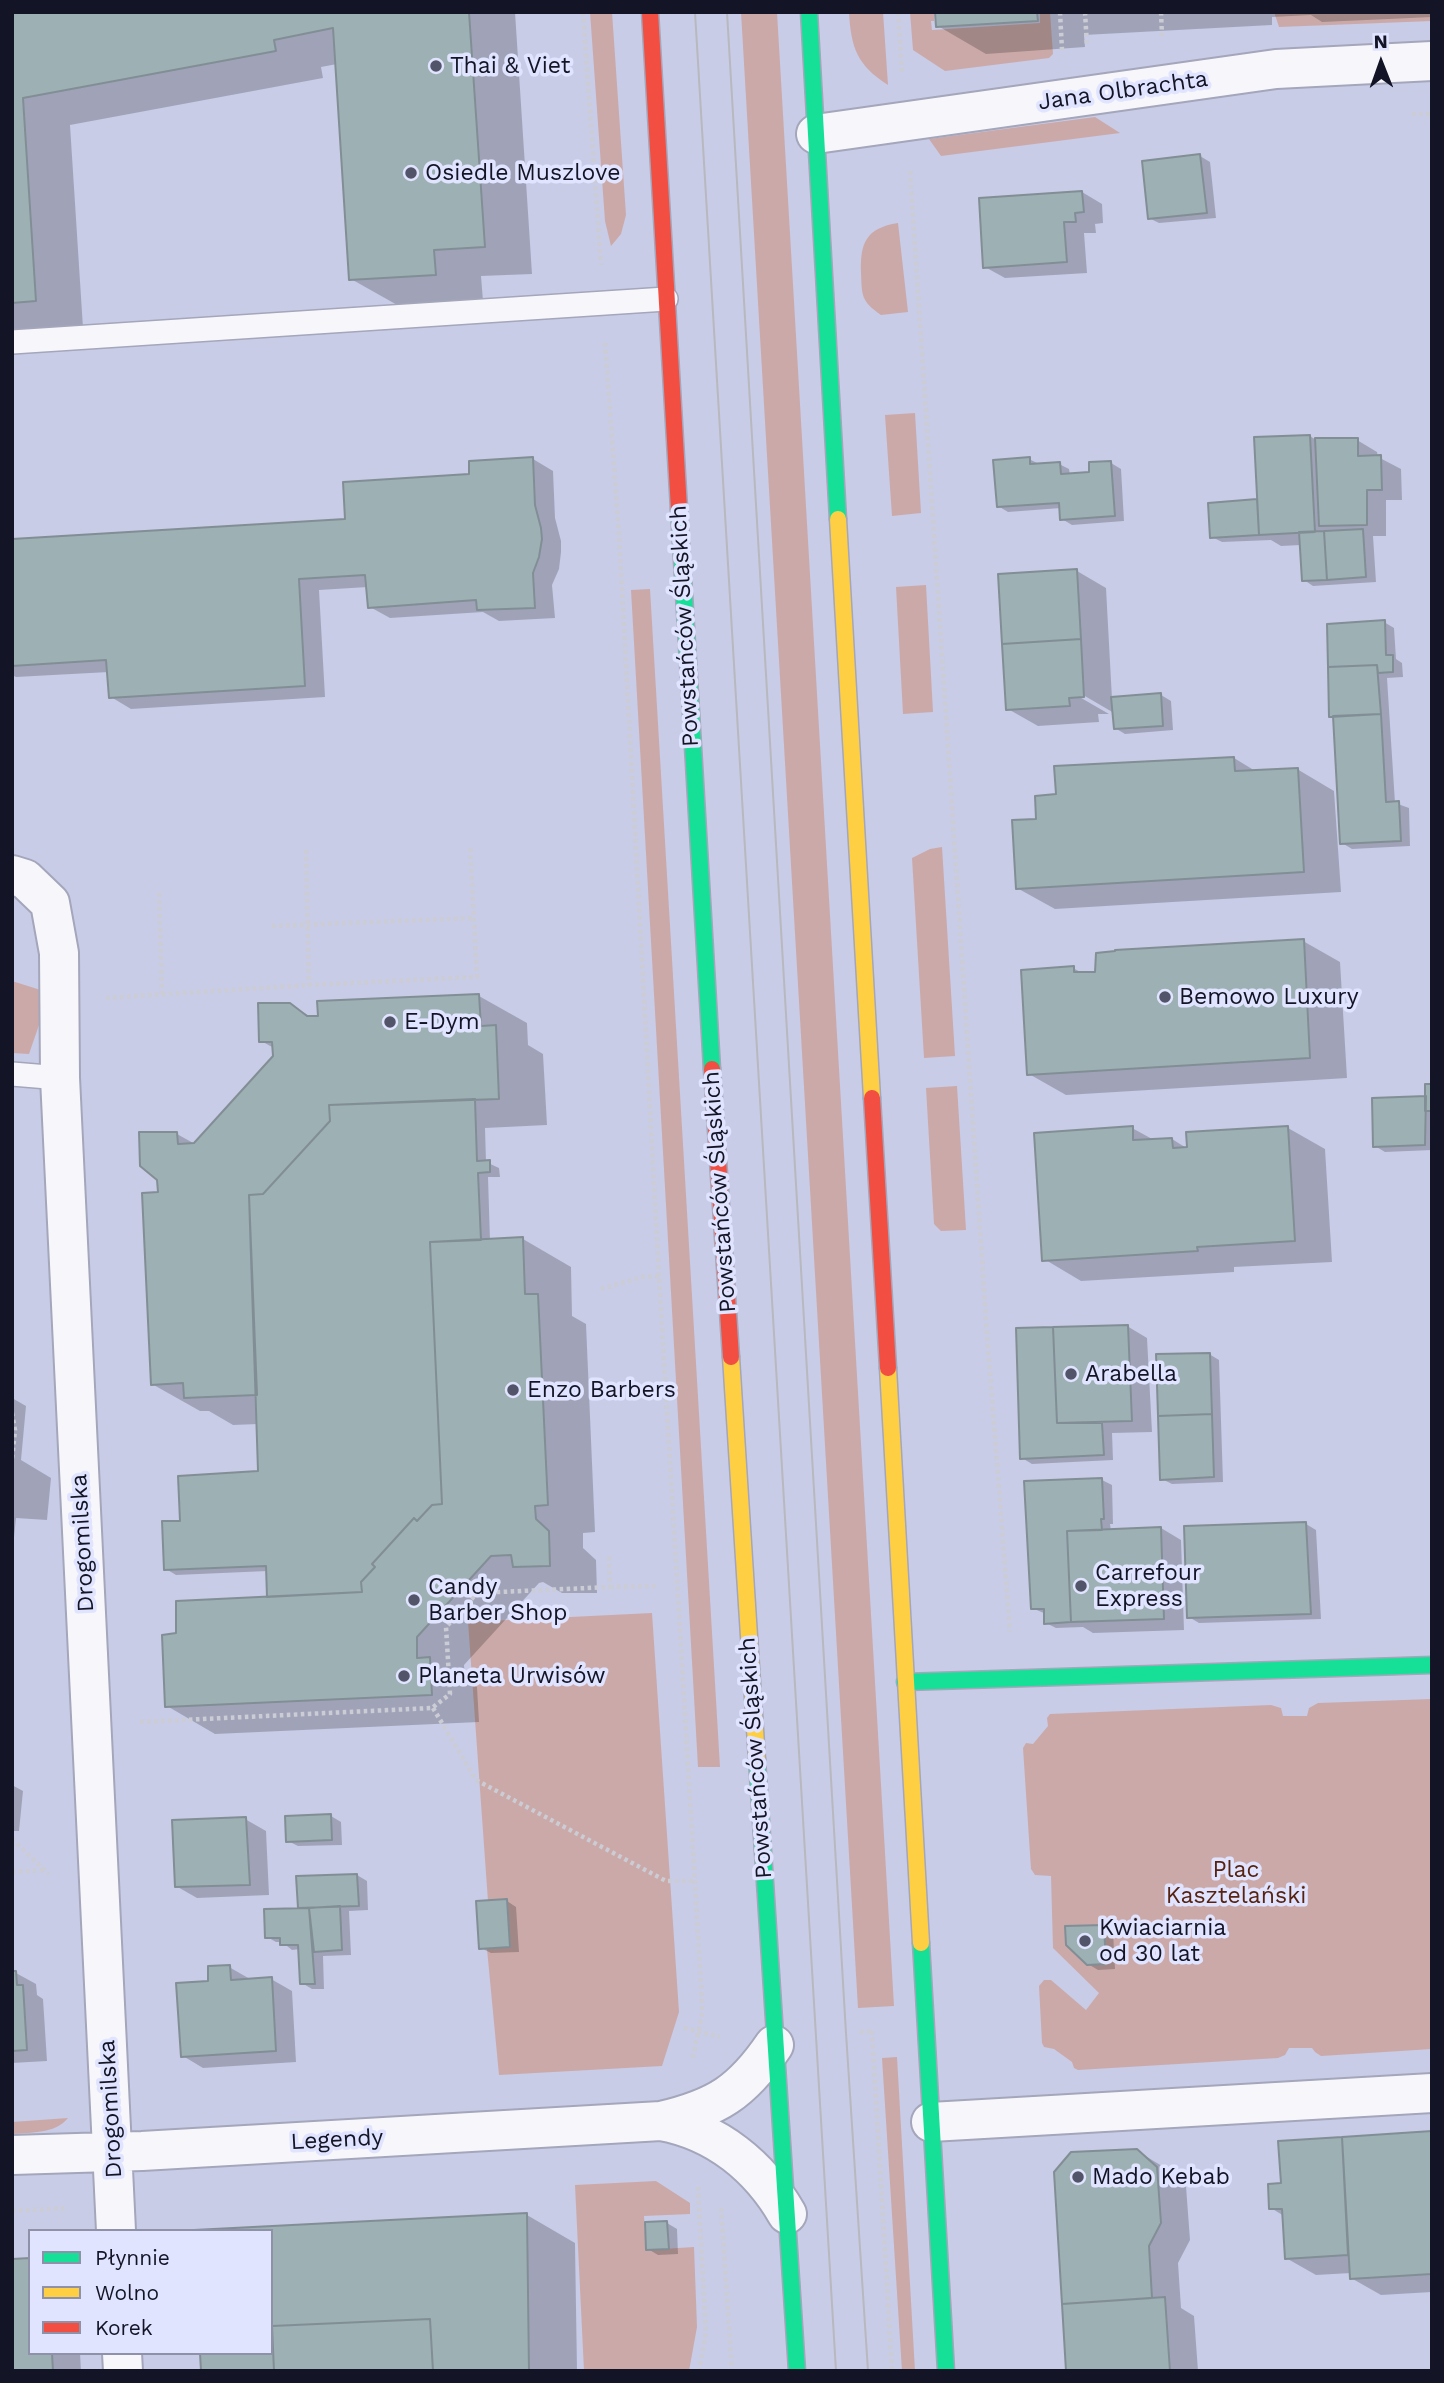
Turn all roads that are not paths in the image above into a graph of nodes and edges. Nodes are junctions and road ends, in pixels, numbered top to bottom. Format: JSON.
{"nodes":[{"id":1,"x":650,"y":12,"type":"edge"},
{"id":2,"x":809,"y":12,"type":"edge"},
{"id":3,"x":1432,"y":61,"type":"edge"},
{"id":4,"x":816,"y":134,"type":"junction"},
{"id":5,"x":666,"y":299,"type":"junction"},
{"id":6,"x":12,"y":342,"type":"edge"},
{"id":7,"x":12,"y":875,"type":"edge"},
{"id":8,"x":12,"y":1074,"type":"edge"},
{"id":9,"x":60,"y":1078,"type":"junction"},
{"id":10,"x":1432,"y":1665,"type":"edge"},
{"id":11,"x":905,"y":1682,"type":"junction"},
{"id":12,"x":774,"y":2045,"type":"junction"},
{"id":13,"x":1432,"y":2093,"type":"edge"},
{"id":14,"x":662,"y":2121,"type":"junction"},
{"id":15,"x":931,"y":2122,"type":"junction"},
{"id":16,"x":112,"y":2152,"type":"junction"},
{"id":17,"x":12,"y":2155,"type":"edge"},
{"id":18,"x":787,"y":2214,"type":"junction"},
{"id":19,"x":116,"y":2229,"type":"edge"},
{"id":20,"x":797,"y":2371,"type":"edge"},
{"id":21,"x":946,"y":2371,"type":"edge"}],
"edges":[{"from":1,"to":5,"type":"main road","name":"Powstańców Śląskich"},
{"from":2,"to":4,"type":"main road"},
{"from":3,"to":4,"type":"street","name":"Jana Olbrachta"},
{"from":4,"to":11,"type":"main road"},
{"from":5,"to":6,"type":"lane"},
{"from":5,"to":12,"type":"main road","name":"Powstańców Śląskich"},
{"from":7,"to":9,"type":"street","name":"Drogomilska"},
{"from":8,"to":9,"type":"lane"},
{"from":9,"to":16,"type":"street","name":"Drogomilska"},
{"from":10,"to":11,"type":"main road"},
{"from":11,"to":15,"type":"main road"},
{"from":12,"to":14,"type":"street","name":"Legendy"},
{"from":12,"to":18,"type":"main road","name":"Powstańców Śląskich"},
{"from":13,"to":15,"type":"street"},
{"from":14,"to":16,"type":"street","name":"Legendy"},
{"from":14,"to":18,"type":"street","name":"Legendy"},
{"from":15,"to":21,"type":"main road"},
{"from":16,"to":17,"type":"street","name":"Legendy"},
{"from":16,"to":19,"type":"street","name":"Drogomilska"},
{"from":18,"to":20,"type":"main road","name":"Powstańców Śląskich"}]}
